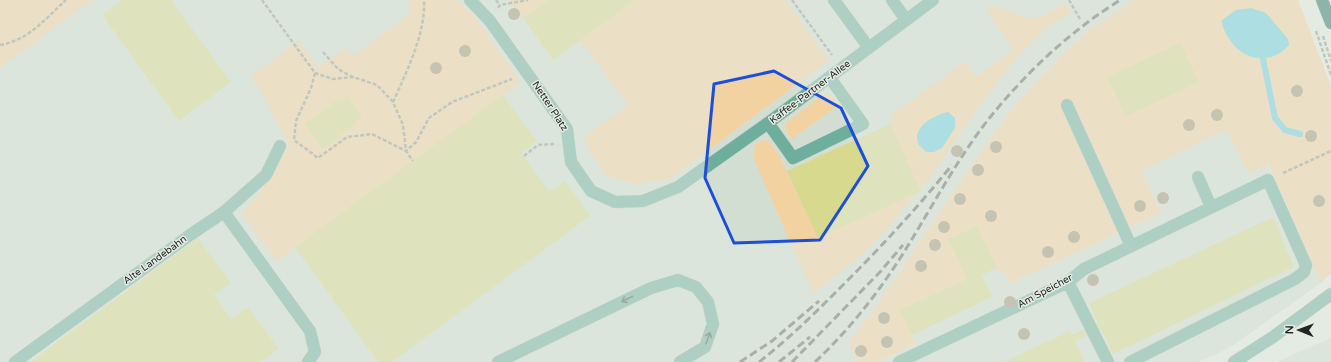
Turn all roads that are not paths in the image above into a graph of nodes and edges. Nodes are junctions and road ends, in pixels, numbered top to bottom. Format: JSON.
{"nodes":[{"id":1,"x":470,"y":0,"type":"edge"},
{"id":2,"x":834,"y":0,"type":"edge"},
{"id":3,"x":892,"y":0,"type":"edge"},
{"id":4,"x":933,"y":0,"type":"edge"},
{"id":5,"x":1322,"y":0,"type":"edge"},
{"id":6,"x":906,"y":20,"type":"junction"},
{"id":7,"x":1331,"y":23,"type":"edge"},
{"id":8,"x":869,"y":48,"type":"junction"},
{"id":9,"x":830,"y":78,"type":"junction"},
{"id":10,"x":1067,"y":105,"type":"dead end"},
{"id":11,"x":768,"y":123,"type":"junction"},
{"id":12,"x":750,"y":136,"type":"joint"},
{"id":13,"x":280,"y":146,"type":"dead end"},
{"id":14,"x":1198,"y":177,"type":"dead end"},
{"id":15,"x":1211,"y":207,"type":"junction"},
{"id":16,"x":224,"y":212,"type":"junction"},
{"id":17,"x":1132,"y":246,"type":"junction"},
{"id":18,"x":1068,"y":282,"type":"junction"},
{"id":19,"x":1331,"y":294,"type":"edge"},
{"id":20,"x":15,"y":362,"type":"edge"},
{"id":21,"x":308,"y":362,"type":"edge"},
{"id":22,"x":498,"y":362,"type":"edge"},
{"id":23,"x":680,"y":362,"type":"edge"},
{"id":24,"x":899,"y":362,"type":"edge"},
{"id":25,"x":1108,"y":362,"type":"edge"},
{"id":26,"x":1130,"y":362,"type":"edge"},
{"id":27,"x":1234,"y":362,"type":"edge"}],
"edges":[{"from":1,"to":12,"type":"street","name":"Netter Platz"},
{"from":2,"to":8,"type":"street"},
{"from":3,"to":6,"type":"street"},
{"from":4,"to":6,"type":"street","name":"Kaffee-Partner-Allee"},
{"from":5,"to":7,"type":"main road"},
{"from":6,"to":8,"type":"street","name":"Kaffee-Partner-Allee"},
{"from":8,"to":9,"type":"street","name":"Kaffee-Partner-Allee"},
{"from":9,"to":11,"type":"street","name":"Kaffee-Partner-Allee"},
{"from":9,"to":11,"type":"street"},
{"from":10,"to":17,"type":"street"},
{"from":11,"to":12,"type":"street","name":"Kaffee-Partner-Allee"},
{"from":13,"to":16,"type":"street","name":"Alte Landebahn"},
{"from":14,"to":15,"type":"street"},
{"from":15,"to":17,"type":"street","name":"Am Speicher"},
{"from":15,"to":26,"type":"street","name":"Am Speicher"},
{"from":16,"to":20,"type":"street","name":"Alte Landebahn"},
{"from":16,"to":21,"type":"street"},
{"from":17,"to":18,"type":"street","name":"Am Speicher"},
{"from":18,"to":24,"type":"street","name":"Am Speicher"},
{"from":18,"to":25,"type":"street"},
{"from":19,"to":27,"type":"street"},
{"from":23,"to":22,"type":"street","one_way":true}]}
